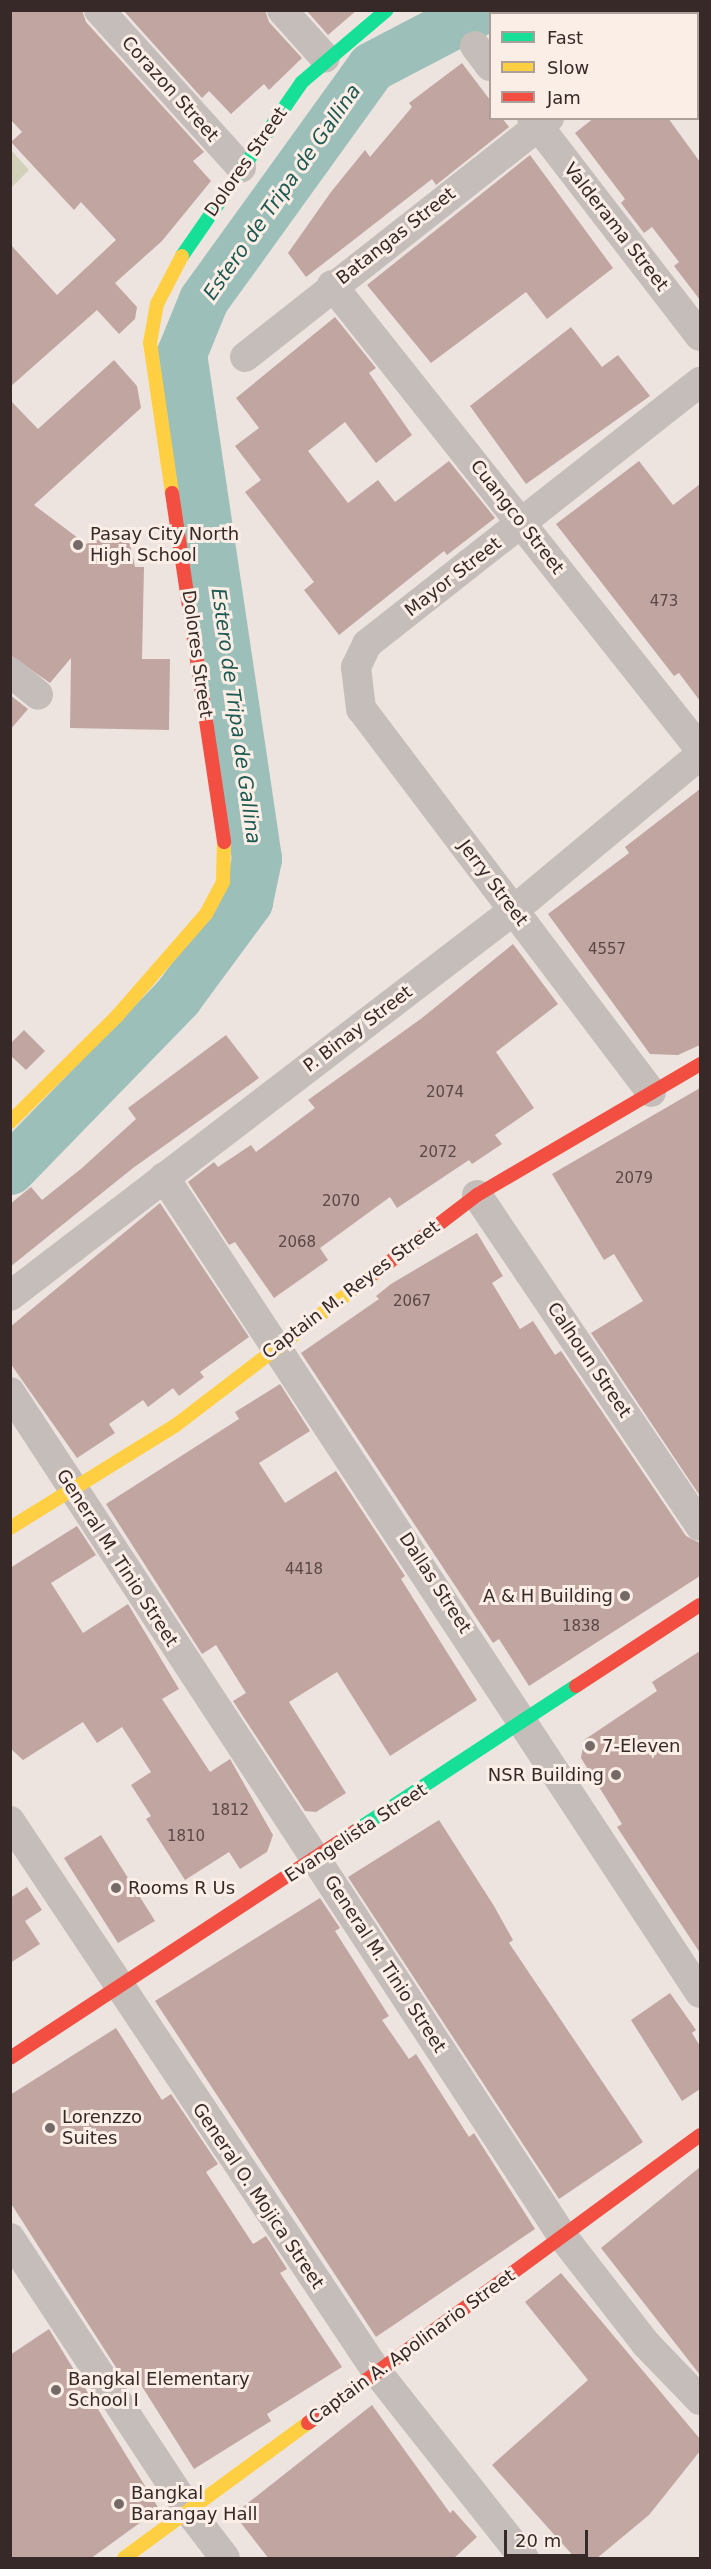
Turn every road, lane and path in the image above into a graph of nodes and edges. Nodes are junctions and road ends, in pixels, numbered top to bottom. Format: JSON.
{"nodes":[{"id":1,"x":99,"y":10,"type":"edge"},
{"id":2,"x":282,"y":10,"type":"edge"},
{"id":3,"x":387,"y":10,"type":"edge"},
{"id":4,"x":325,"y":58,"type":"junction"},
{"id":5,"x":540,"y":121,"type":"edge"},
{"id":6,"x":241,"y":167,"type":"junction"},
{"id":7,"x":332,"y":285,"type":"junction"},
{"id":8,"x":700,"y":336,"type":"edge"},
{"id":9,"x":245,"y":357,"type":"dead end"},
{"id":10,"x":700,"y":382,"type":"edge"},
{"id":11,"x":522,"y":522,"type":"junction"},
{"id":12,"x":356,"y":666,"type":"joint"},
{"id":13,"x":10,"y":672,"type":"edge"},
{"id":14,"x":38,"y":695,"type":"dead end"},
{"id":15,"x":700,"y":749,"type":"edge"},
{"id":16,"x":700,"y":754,"type":"edge"},
{"id":17,"x":514,"y":910,"type":"junction"},
{"id":18,"x":698,"y":1069,"type":"edge"},
{"id":19,"x":651,"y":1092,"type":"junction"},
{"id":20,"x":10,"y":1122,"type":"edge"},
{"id":21,"x":164,"y":1177,"type":"junction"},
{"id":22,"x":477,"y":1195,"type":"junction"},
{"id":23,"x":10,"y":1296,"type":"edge"},
{"id":24,"x":279,"y":1345,"type":"junction"},
{"id":25,"x":10,"y":1392,"type":"edge"},
{"id":26,"x":72,"y":1491,"type":"junction"},
{"id":27,"x":700,"y":1526,"type":"edge"},
{"id":28,"x":10,"y":1528,"type":"edge"},
{"id":29,"x":700,"y":1605,"type":"edge"},
{"id":30,"x":526,"y":1721,"type":"junction"},
{"id":31,"x":10,"y":1821,"type":"edge"},
{"id":32,"x":316,"y":1859,"type":"junction"},
{"id":33,"x":118,"y":1988,"type":"junction"},
{"id":34,"x":700,"y":1993,"type":"edge"},
{"id":35,"x":10,"y":2058,"type":"edge"},
{"id":36,"x":700,"y":2135,"type":"edge"},
{"id":37,"x":563,"y":2237,"type":"junction"},
{"id":38,"x":10,"y":2238,"type":"edge"},
{"id":39,"x":377,"y":2372,"type":"junction"},
{"id":40,"x":700,"y":2400,"type":"edge"},
{"id":41,"x":189,"y":2511,"type":"junction"},
{"id":42,"x":124,"y":2559,"type":"edge"},
{"id":43,"x":225,"y":2559,"type":"edge"},
{"id":44,"x":524,"y":2559,"type":"edge"}],
"edges":[{"from":1,"to":6,"type":"street","name":"Corazon Street"},
{"from":2,"to":4,"type":"street"},
{"from":3,"to":4,"type":"street","name":"Dolores Street"},
{"from":4,"to":6,"type":"street","name":"Dolores Street"},
{"from":5,"to":7,"type":"street","name":"Batangas Street"},
{"from":5,"to":8,"type":"street","name":"Valderama Street"},
{"from":6,"to":20,"type":"street","name":"Dolores Street"},
{"from":7,"to":9,"type":"street","name":"Batangas Street"},
{"from":7,"to":11,"type":"street","name":"Cuangco Street"},
{"from":10,"to":11,"type":"street","name":"Mayor Street"},
{"from":11,"to":12,"type":"street","name":"Mayor Street"},
{"from":11,"to":15,"type":"street","name":"Cuangco Street"},
{"from":12,"to":17,"type":"street","name":"Jerry Street"},
{"from":13,"to":14,"type":"street"},
{"from":16,"to":17,"type":"street","name":"P. Binay Street"},
{"from":17,"to":19,"type":"street","name":"Jerry Street"},
{"from":17,"to":21,"type":"street","name":"P. Binay Street"},
{"from":18,"to":19,"type":"street","name":"Captain M. Reyes Street"},
{"from":19,"to":22,"type":"street","name":"Captain M. Reyes Street"},
{"from":21,"to":23,"type":"street","name":"P. Binay Street"},
{"from":21,"to":24,"type":"street","name":"Dallas Street"},
{"from":22,"to":24,"type":"street","name":"Captain M. Reyes Street"},
{"from":22,"to":27,"type":"street","name":"Calhoun Street"},
{"from":24,"to":26,"type":"street","name":"Captain M. Reyes Street"},
{"from":24,"to":30,"type":"street","name":"Dallas Street"},
{"from":25,"to":26,"type":"street","name":"General M. Tinio Street"},
{"from":26,"to":28,"type":"street","name":"Captain M. Reyes Street"},
{"from":26,"to":32,"type":"street","name":"General M. Tinio Street"},
{"from":29,"to":30,"type":"street","name":"Evangelista Street"},
{"from":30,"to":32,"type":"street","name":"Evangelista Street"},
{"from":30,"to":34,"type":"street","name":"Dallas Street"},
{"from":31,"to":33,"type":"street","name":"General O. Mojica Street"},
{"from":32,"to":33,"type":"street","name":"Evangelista Street"},
{"from":32,"to":37,"type":"street","name":"General M. Tinio Street"},
{"from":33,"to":35,"type":"street","name":"Evangelista Street"},
{"from":33,"to":39,"type":"street","name":"General O. Mojica Street"},
{"from":36,"to":37,"type":"street","name":"Captain A. Apolinario Street"},
{"from":37,"to":39,"type":"street","name":"Captain A. Apolinario Street"},
{"from":37,"to":40,"type":"street","name":"General M. Tinio Street"},
{"from":38,"to":41,"type":"street"},
{"from":39,"to":41,"type":"street","name":"Captain A. Apolinario Street"},
{"from":39,"to":44,"type":"street","name":"General O. Mojica Street"},
{"from":41,"to":42,"type":"street","name":"Captain A. Apolinario Street"},
{"from":41,"to":43,"type":"street"}]}
